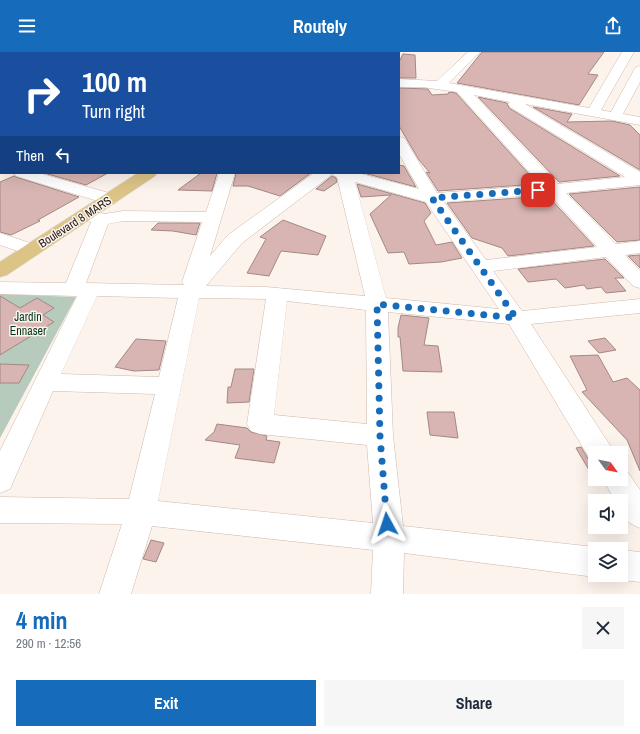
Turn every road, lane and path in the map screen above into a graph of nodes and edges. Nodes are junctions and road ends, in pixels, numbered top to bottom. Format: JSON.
{"nodes":[{"id":1,"x":474,"y":52,"type":"edge"},
{"id":2,"x":628,"y":52,"type":"edge"},
{"id":3,"x":640,"y":70,"type":"edge"},
{"id":4,"x":400,"y":83,"type":"edge"},
{"id":5,"x":440,"y":85,"type":"junction"},
{"id":6,"x":460,"y":89,"type":"junction"},
{"id":7,"x":504,"y":97,"type":"junction"},
{"id":8,"x":593,"y":113,"type":"junction"},
{"id":9,"x":615,"y":117,"type":"junction"},
{"id":10,"x":640,"y":121,"type":"edge"},
{"id":11,"x":400,"y":143,"type":"edge"},
{"id":12,"x":25,"y":174,"type":"edge"},
{"id":13,"x":148,"y":174,"type":"edge"},
{"id":14,"x":227,"y":174,"type":"edge"},
{"id":15,"x":336,"y":174,"type":"edge"},
{"id":16,"x":640,"y":179,"type":"edge"},
{"id":17,"x":553,"y":189,"type":"junction"},
{"id":18,"x":432,"y":198,"type":"junction"},
{"id":19,"x":110,"y":199,"type":"junction"},
{"id":20,"x":95,"y":216,"type":"junction"},
{"id":21,"x":213,"y":218,"type":"junction"},
{"id":22,"x":0,"y":239,"type":"edge"},
{"id":23,"x":640,"y":247,"type":"edge"},
{"id":24,"x":32,"y":250,"type":"junction"},
{"id":25,"x":610,"y":251,"type":"junction"},
{"id":26,"x":480,"y":267,"type":"junction"},
{"id":27,"x":0,"y":271,"type":"edge"},
{"id":28,"x":640,"y":282,"type":"edge"},
{"id":29,"x":0,"y":288,"type":"edge"},
{"id":30,"x":81,"y":290,"type":"junction"},
{"id":31,"x":190,"y":291,"type":"junction"},
{"id":32,"x":277,"y":294,"type":"junction"},
{"id":33,"x":377,"y":304,"type":"junction"},
{"id":34,"x":640,"y":306,"type":"edge"},
{"id":35,"x":516,"y":318,"type":"junction"},
{"id":36,"x":45,"y":382,"type":"junction"},
{"id":37,"x":169,"y":386,"type":"junction"},
{"id":38,"x":380,"y":436,"type":"junction"},
{"id":39,"x":597,"y":446,"type":"edge"},
{"id":40,"x":0,"y":481,"type":"edge"},
{"id":41,"x":621,"y":486,"type":"edge"},
{"id":42,"x":0,"y":510,"type":"edge"},
{"id":43,"x":141,"y":512,"type":"junction"},
{"id":44,"x":640,"y":515,"type":"edge"},
{"id":45,"x":389,"y":538,"type":"junction"},
{"id":46,"x":588,"y":561,"type":"edge"},
{"id":47,"x":628,"y":566,"type":"edge"},
{"id":48,"x":640,"y":568,"type":"edge"},
{"id":49,"x":115,"y":594,"type":"edge"},
{"id":50,"x":387,"y":594,"type":"edge"}],
"edges":[{"from":1,"to":5,"type":"street"},
{"from":2,"to":8,"type":"street"},
{"from":3,"to":9,"type":"street"},
{"from":4,"to":5,"type":"street"},
{"from":5,"to":6,"type":"street"},
{"from":6,"to":7,"type":"street"},
{"from":6,"to":17,"type":"street"},
{"from":7,"to":8,"type":"street"},
{"from":7,"to":16,"type":"street"},
{"from":8,"to":9,"type":"street"},
{"from":9,"to":10,"type":"street"},
{"from":11,"to":18,"type":"street"},
{"from":12,"to":19,"type":"street"},
{"from":13,"to":19,"type":"main road","name":"Boulevard 8 MARS"},
{"from":14,"to":21,"type":"street"},
{"from":15,"to":18,"type":"street"},
{"from":15,"to":31,"type":"street"},
{"from":15,"to":33,"type":"street"},
{"from":16,"to":17,"type":"street"},
{"from":17,"to":18,"type":"street"},
{"from":17,"to":25,"type":"street"},
{"from":18,"to":26,"type":"street"},
{"from":19,"to":20,"type":"main road","name":"Boulevard 8 MARS"},
{"from":20,"to":21,"type":"street"},
{"from":20,"to":24,"type":"main road","name":"Boulevard 8 MARS"},
{"from":20,"to":30,"type":"street"},
{"from":21,"to":31,"type":"street"},
{"from":22,"to":24,"type":"street"},
{"from":23,"to":25,"type":"street"},
{"from":24,"to":27,"type":"main road","name":"Boulevard 8 MARS"},
{"from":25,"to":26,"type":"street"},
{"from":25,"to":28,"type":"street"},
{"from":26,"to":35,"type":"street"},
{"from":29,"to":30,"type":"street"},
{"from":30,"to":31,"type":"street"},
{"from":30,"to":36,"type":"street"},
{"from":31,"to":32,"type":"street"},
{"from":31,"to":37,"type":"street"},
{"from":32,"to":33,"type":"street"},
{"from":32,"to":38,"type":"street"},
{"from":33,"to":35,"type":"street"},
{"from":33,"to":38,"type":"street"},
{"from":34,"to":35,"type":"street"},
{"from":35,"to":39,"type":"street"},
{"from":36,"to":37,"type":"street"},
{"from":36,"to":40,"type":"street"},
{"from":37,"to":43,"type":"street"},
{"from":38,"to":45,"type":"street"},
{"from":41,"to":44,"type":"street"},
{"from":42,"to":43,"type":"street"},
{"from":43,"to":45,"type":"street"},
{"from":43,"to":49,"type":"street"},
{"from":45,"to":46,"type":"street"},
{"from":45,"to":50,"type":"street"},
{"from":47,"to":48,"type":"street"}]}
